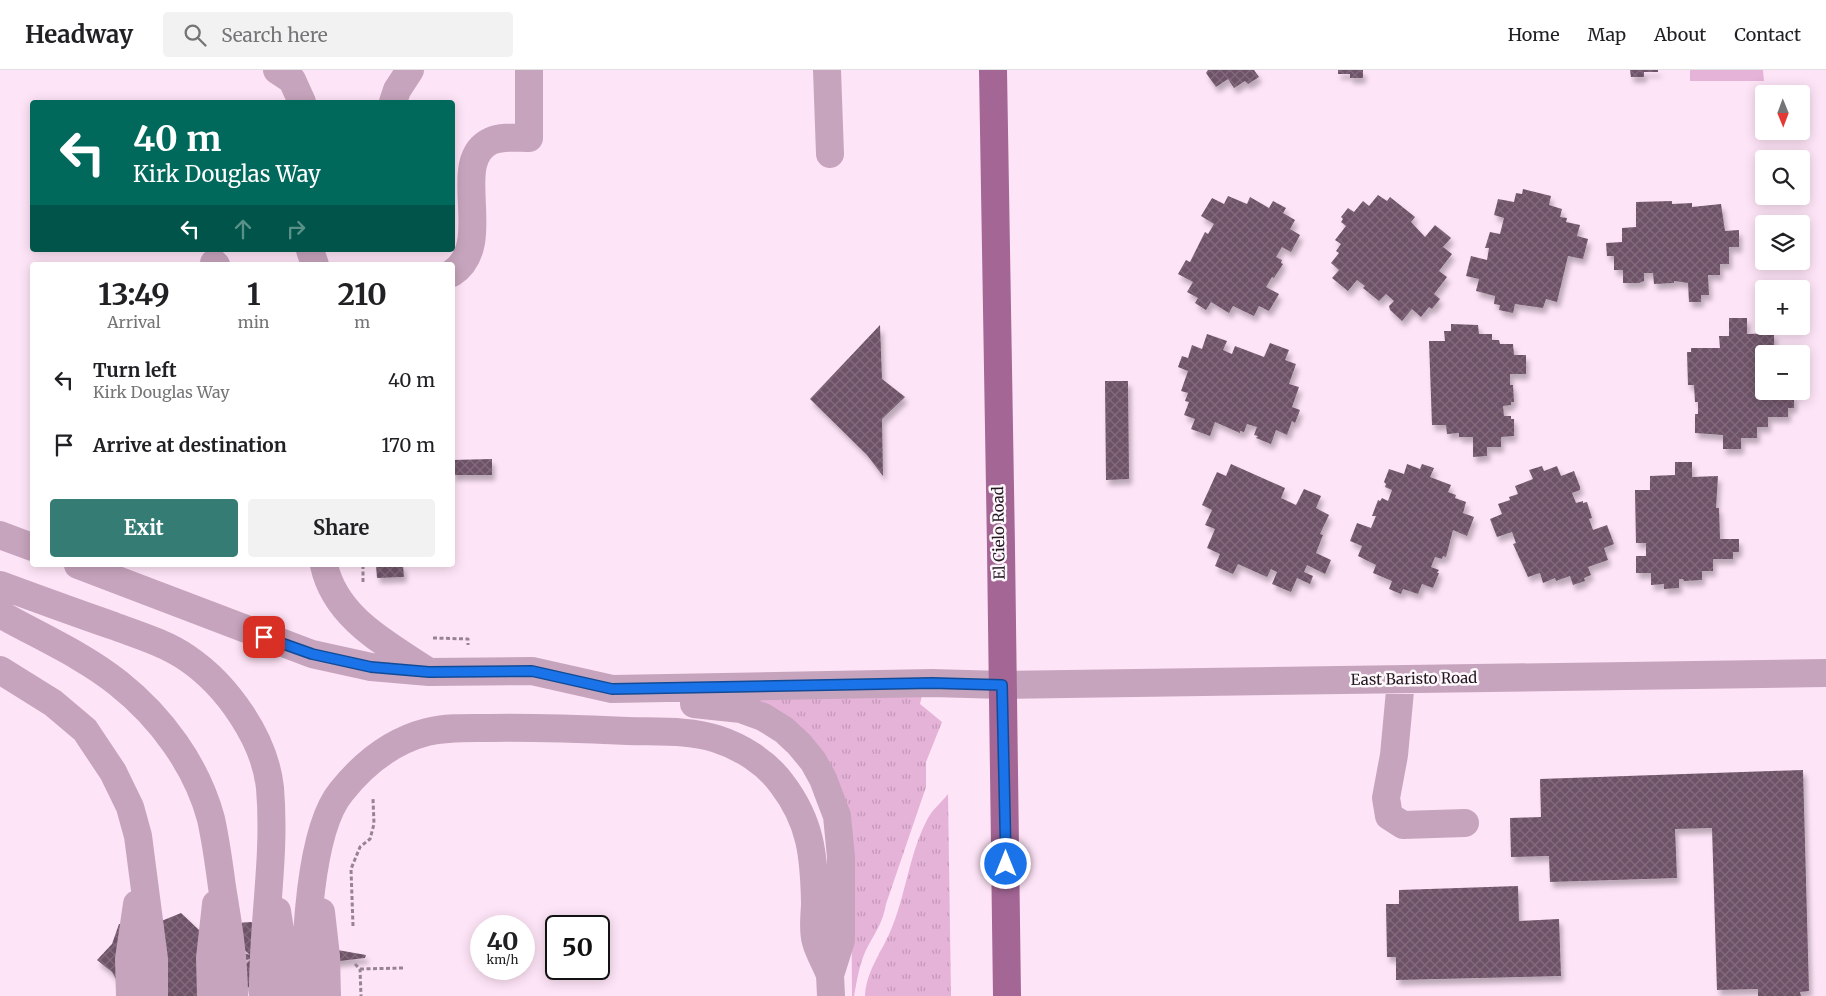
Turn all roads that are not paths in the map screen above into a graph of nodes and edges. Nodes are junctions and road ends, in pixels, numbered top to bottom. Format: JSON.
{"nodes":[{"id":1,"x":277,"y":70,"type":"edge"},
{"id":2,"x":410,"y":70,"type":"edge"},
{"id":3,"x":528,"y":70,"type":"edge"},
{"id":4,"x":827,"y":70,"type":"edge"},
{"id":5,"x":993,"y":70,"type":"edge"},
{"id":6,"x":301,"y":100,"type":"edge"},
{"id":7,"x":394,"y":100,"type":"edge"},
{"id":8,"x":830,"y":154,"type":"dead end"},
{"id":9,"x":455,"y":270,"type":"edge"},
{"id":10,"x":0,"y":534,"type":"edge"},
{"id":11,"x":30,"y":546,"type":"edge"},
{"id":12,"x":83,"y":567,"type":"edge"},
{"id":13,"x":325,"y":567,"type":"edge"},
{"id":14,"x":0,"y":585,"type":"edge"},
{"id":15,"x":0,"y":614,"type":"edge"},
{"id":16,"x":0,"y":670,"type":"edge"},
{"id":17,"x":429,"y":672,"type":"junction"},
{"id":18,"x":1826,"y":673,"type":"edge"},
{"id":19,"x":1401,"y":680,"type":"junction"},
{"id":20,"x":1002,"y":685,"type":"junction"},
{"id":21,"x":612,"y":689,"type":"junction"},
{"id":22,"x":1465,"y":823,"type":"dead end"},
{"id":23,"x":316,"y":866,"type":"junction"},
{"id":24,"x":271,"y":868,"type":"junction"},
{"id":25,"x":142,"y":870,"type":"junction"},
{"id":26,"x":220,"y":870,"type":"junction"},
{"id":27,"x":831,"y":985,"type":"edge"},
{"id":28,"x":130,"y":996,"type":"edge"},
{"id":29,"x":154,"y":996,"type":"edge"},
{"id":30,"x":210,"y":996,"type":"edge"},
{"id":31,"x":234,"y":996,"type":"edge"},
{"id":32,"x":263,"y":996,"type":"edge"},
{"id":33,"x":284,"y":996,"type":"edge"},
{"id":34,"x":306,"y":996,"type":"edge"},
{"id":35,"x":327,"y":996,"type":"edge"},
{"id":36,"x":1007,"y":996,"type":"edge"}],
"edges":[{"from":1,"to":6,"type":"street"},
{"from":2,"to":7,"type":"street"},
{"from":3,"to":9,"type":"street"},
{"from":4,"to":8,"type":"street"},
{"from":5,"to":20,"type":"main road","name":"El Cielo Road"},
{"from":10,"to":11,"type":"street"},
{"from":12,"to":17,"type":"street"},
{"from":13,"to":17,"type":"street"},
{"from":14,"to":24,"type":"street"},
{"from":15,"to":26,"type":"street"},
{"from":16,"to":25,"type":"street"},
{"from":17,"to":21,"type":"street"},
{"from":18,"to":19,"type":"street","name":"East Baristo Road"},
{"from":19,"to":20,"type":"street","name":"East Baristo Road"},
{"from":19,"to":22,"type":"street"},
{"from":20,"to":21,"type":"street","name":"East Baristo Road"},
{"from":20,"to":36,"type":"main road","name":"El Cielo Road"},
{"from":21,"to":27,"type":"street"},
{"from":23,"to":27,"type":"street"},
{"from":23,"to":34,"type":"street"},
{"from":23,"to":35,"type":"street"},
{"from":24,"to":32,"type":"street"},
{"from":24,"to":33,"type":"street"},
{"from":25,"to":28,"type":"street"},
{"from":25,"to":29,"type":"street"},
{"from":26,"to":30,"type":"street"},
{"from":26,"to":31,"type":"street"}]}
